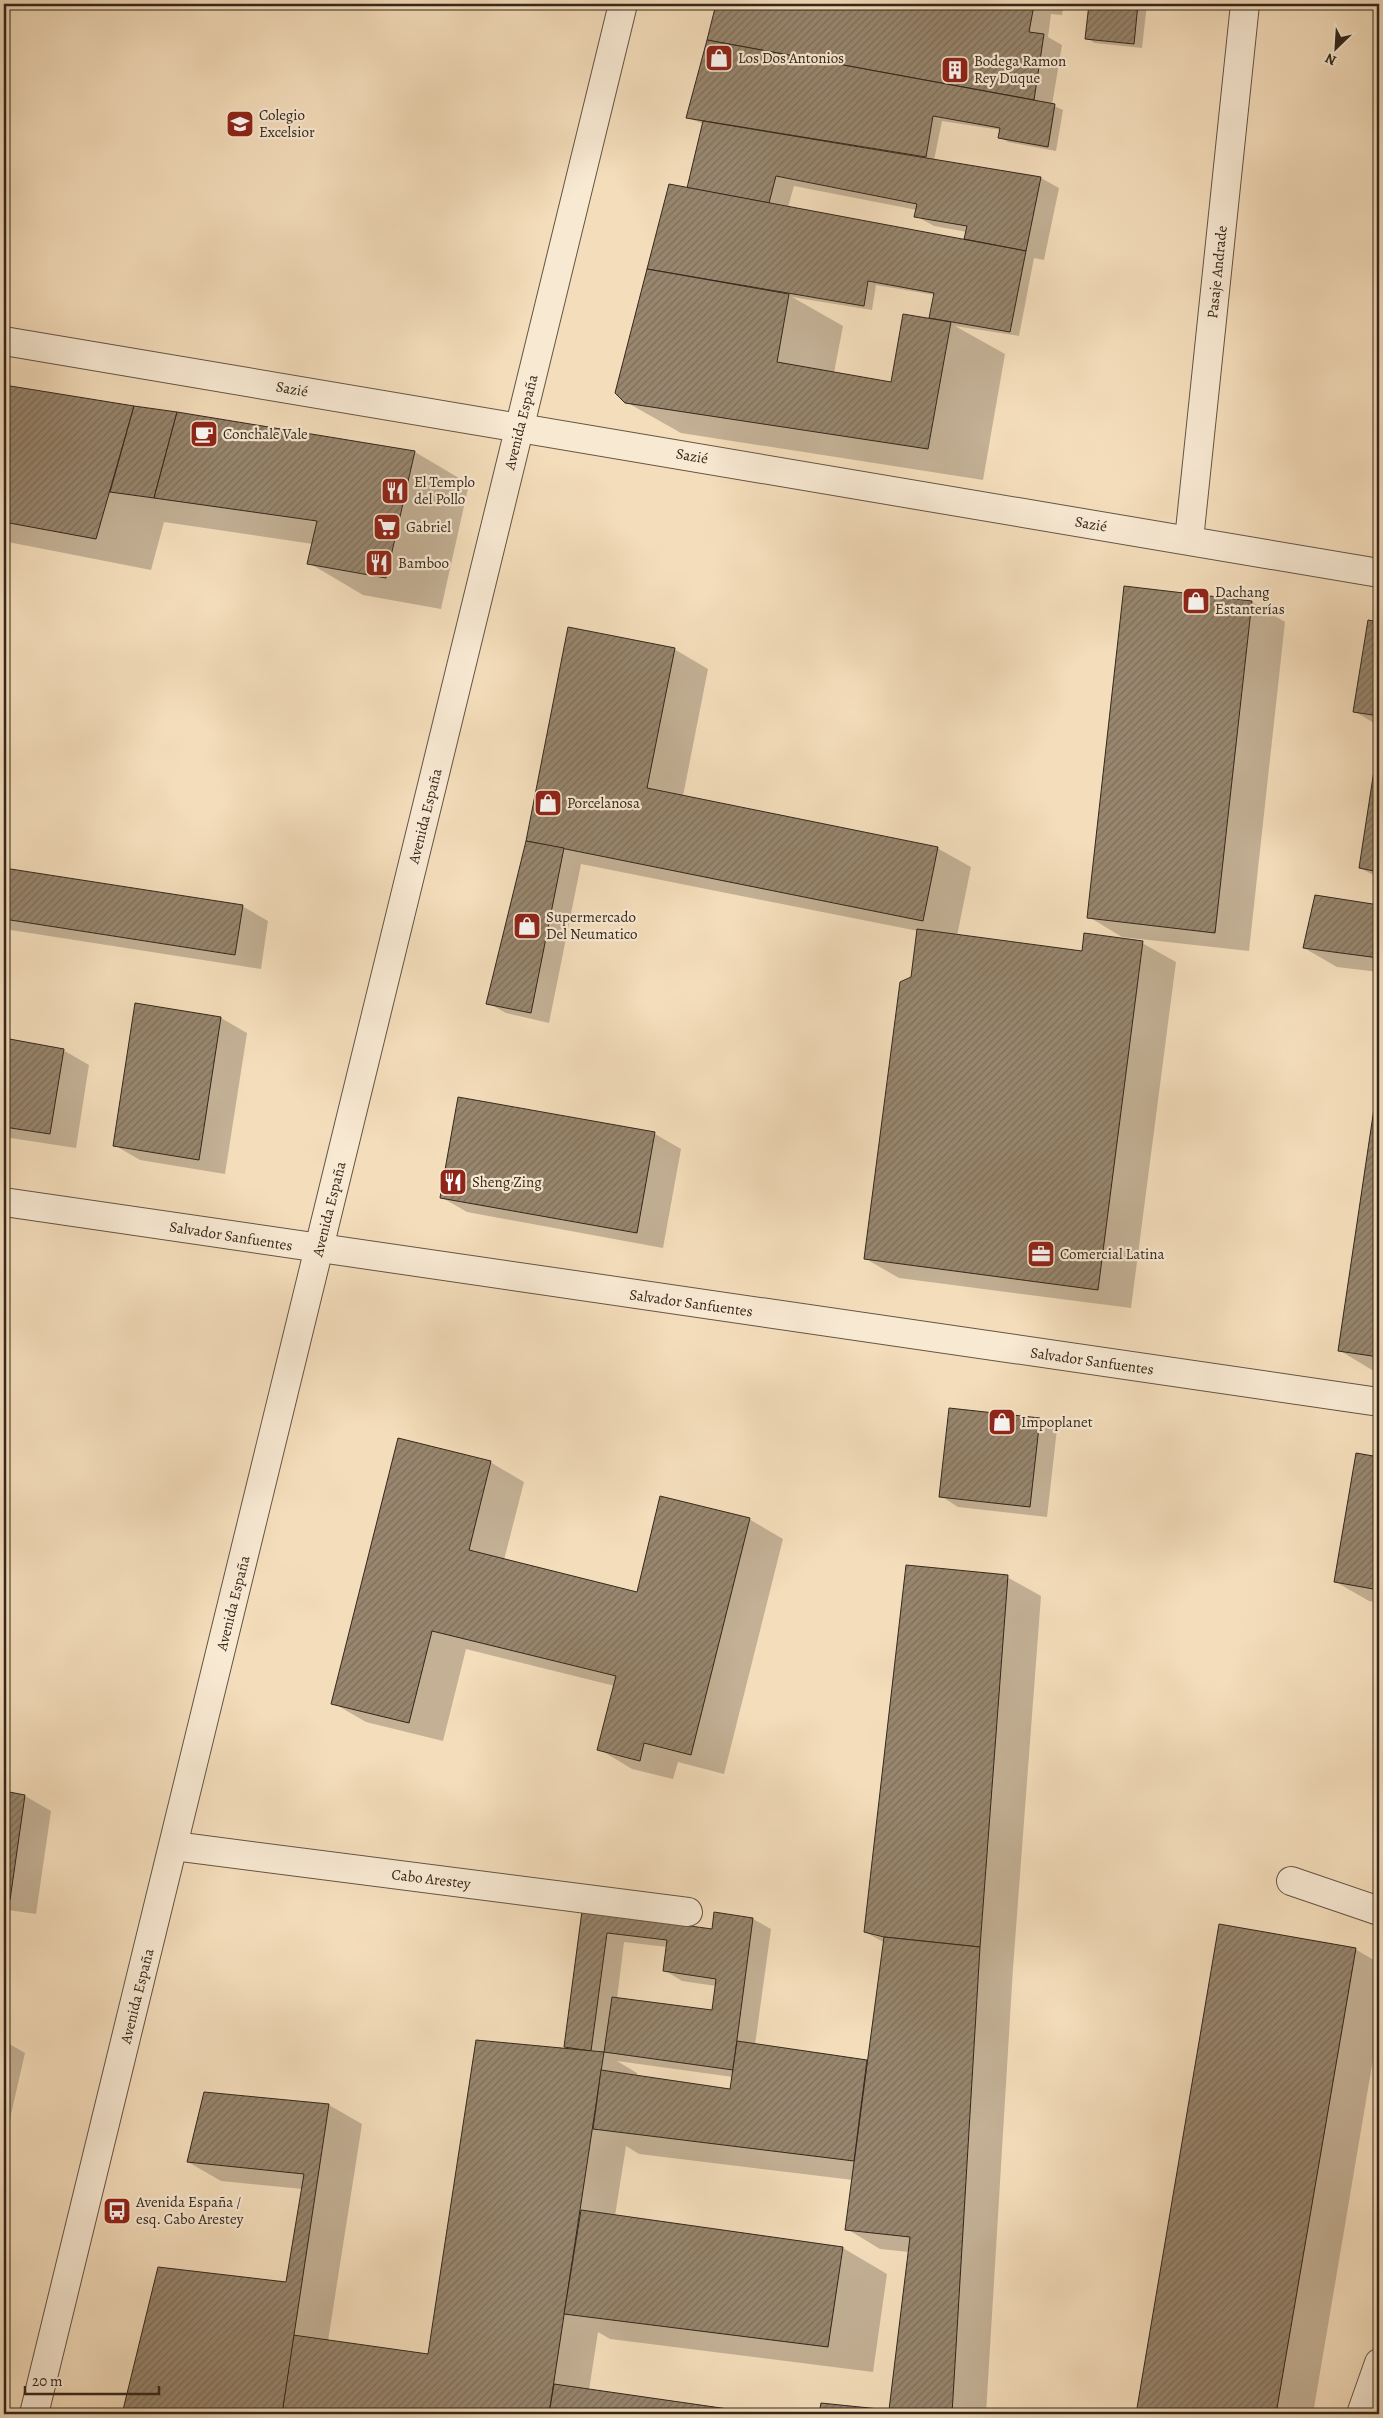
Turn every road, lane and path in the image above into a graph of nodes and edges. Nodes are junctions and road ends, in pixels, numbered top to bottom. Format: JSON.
{"nodes":[{"id":1,"x":623,"y":4,"type":"edge"},
{"id":2,"x":1245,"y":4,"type":"edge"},
{"id":3,"x":4,"y":341,"type":"edge"},
{"id":4,"x":520,"y":427,"type":"junction"},
{"id":5,"x":1189,"y":540,"type":"junction"},
{"id":6,"x":1379,"y":572,"type":"edge"},
{"id":7,"x":4,"y":1202,"type":"edge"},
{"id":8,"x":319,"y":1249,"type":"junction"},
{"id":9,"x":1379,"y":1402,"type":"edge"},
{"id":10,"x":174,"y":1846,"type":"junction"},
{"id":11,"x":1291,"y":1881,"type":"dead end"},
{"id":12,"x":1379,"y":1910,"type":"edge"},
{"id":13,"x":688,"y":1912,"type":"dead end"},
{"id":14,"x":1379,"y":2363,"type":"edge"},
{"id":15,"x":34,"y":2414,"type":"edge"},
{"id":16,"x":1361,"y":2414,"type":"edge"}],
"edges":[{"from":1,"to":4,"type":"street","name":"Avenida España"},
{"from":2,"to":5,"type":"street","name":"Pasaje Andrade"},
{"from":3,"to":4,"type":"street","name":"Sazié"},
{"from":4,"to":5,"type":"street","name":"Sazié"},
{"from":4,"to":8,"type":"street","name":"Avenida España"},
{"from":5,"to":6,"type":"street","name":"Sazié"},
{"from":7,"to":8,"type":"street","name":"Salvador Sanfuentes"},
{"from":8,"to":9,"type":"street","name":"Salvador Sanfuentes"},
{"from":8,"to":10,"type":"street","name":"Avenida España"},
{"from":10,"to":13,"type":"street","name":"Cabo Arestey"},
{"from":10,"to":15,"type":"street","name":"Avenida España"},
{"from":11,"to":12,"type":"street"},
{"from":14,"to":16,"type":"street"}]}
